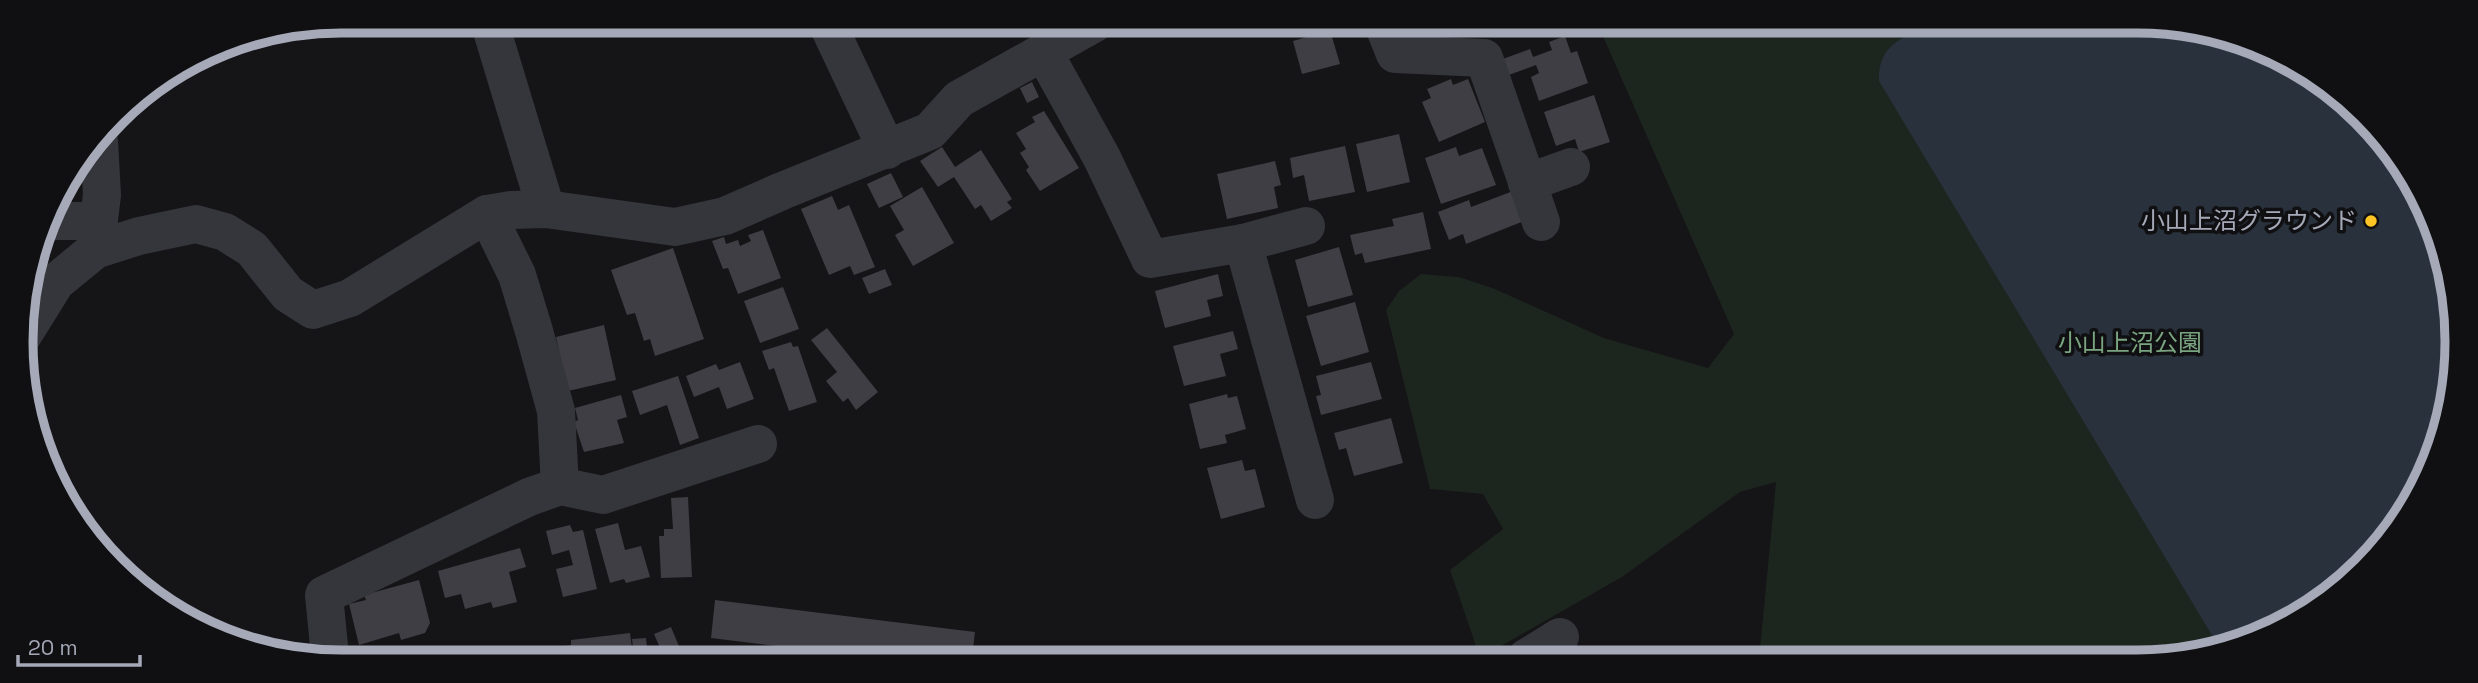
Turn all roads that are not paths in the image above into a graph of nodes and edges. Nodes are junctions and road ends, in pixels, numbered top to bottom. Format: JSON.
{"nodes":[{"id":1,"x":492,"y":33,"type":"edge"},
{"id":2,"x":832,"y":33,"type":"edge"},
{"id":3,"x":1076,"y":33,"type":"edge"},
{"id":4,"x":1387,"y":33,"type":"edge"},
{"id":5,"x":1043,"y":51,"type":"junction"},
{"id":6,"x":887,"y":150,"type":"junction"},
{"id":7,"x":100,"y":151,"type":"edge"},
{"id":8,"x":1571,"y":167,"type":"dead end"},
{"id":9,"x":1527,"y":183,"type":"junction"},
{"id":10,"x":546,"y":209,"type":"junction"},
{"id":11,"x":487,"y":214,"type":"junction"},
{"id":12,"x":1541,"y":222,"type":"dead end"},
{"id":13,"x":57,"y":224,"type":"edge"},
{"id":14,"x":1306,"y":226,"type":"dead end"},
{"id":15,"x":97,"y":236,"type":"junction"},
{"id":16,"x":1243,"y":243,"type":"junction"},
{"id":17,"x":34,"y":317,"type":"edge"},
{"id":18,"x":758,"y":444,"type":"dead end"},
{"id":19,"x":560,"y":486,"type":"junction"},
{"id":20,"x":1315,"y":500,"type":"dead end"},
{"id":21,"x":1560,"y":637,"type":"dead end"},
{"id":22,"x":329,"y":649,"type":"edge"},
{"id":23,"x":1539,"y":650,"type":"edge"}],
"edges":[{"from":1,"to":10,"type":"street"},
{"from":2,"to":6,"type":"street"},
{"from":3,"to":5,"type":"street"},
{"from":4,"to":9,"type":"street"},
{"from":5,"to":6,"type":"street"},
{"from":5,"to":16,"type":"street"},
{"from":6,"to":10,"type":"street"},
{"from":7,"to":15,"type":"street"},
{"from":8,"to":9,"type":"street"},
{"from":9,"to":12,"type":"street"},
{"from":10,"to":11,"type":"street"},
{"from":11,"to":15,"type":"street"},
{"from":11,"to":19,"type":"street"},
{"from":13,"to":15,"type":"street"},
{"from":14,"to":16,"type":"street"},
{"from":15,"to":17,"type":"street"},
{"from":16,"to":20,"type":"street"},
{"from":18,"to":19,"type":"street"},
{"from":19,"to":22,"type":"street"},
{"from":21,"to":23,"type":"street"}]}
